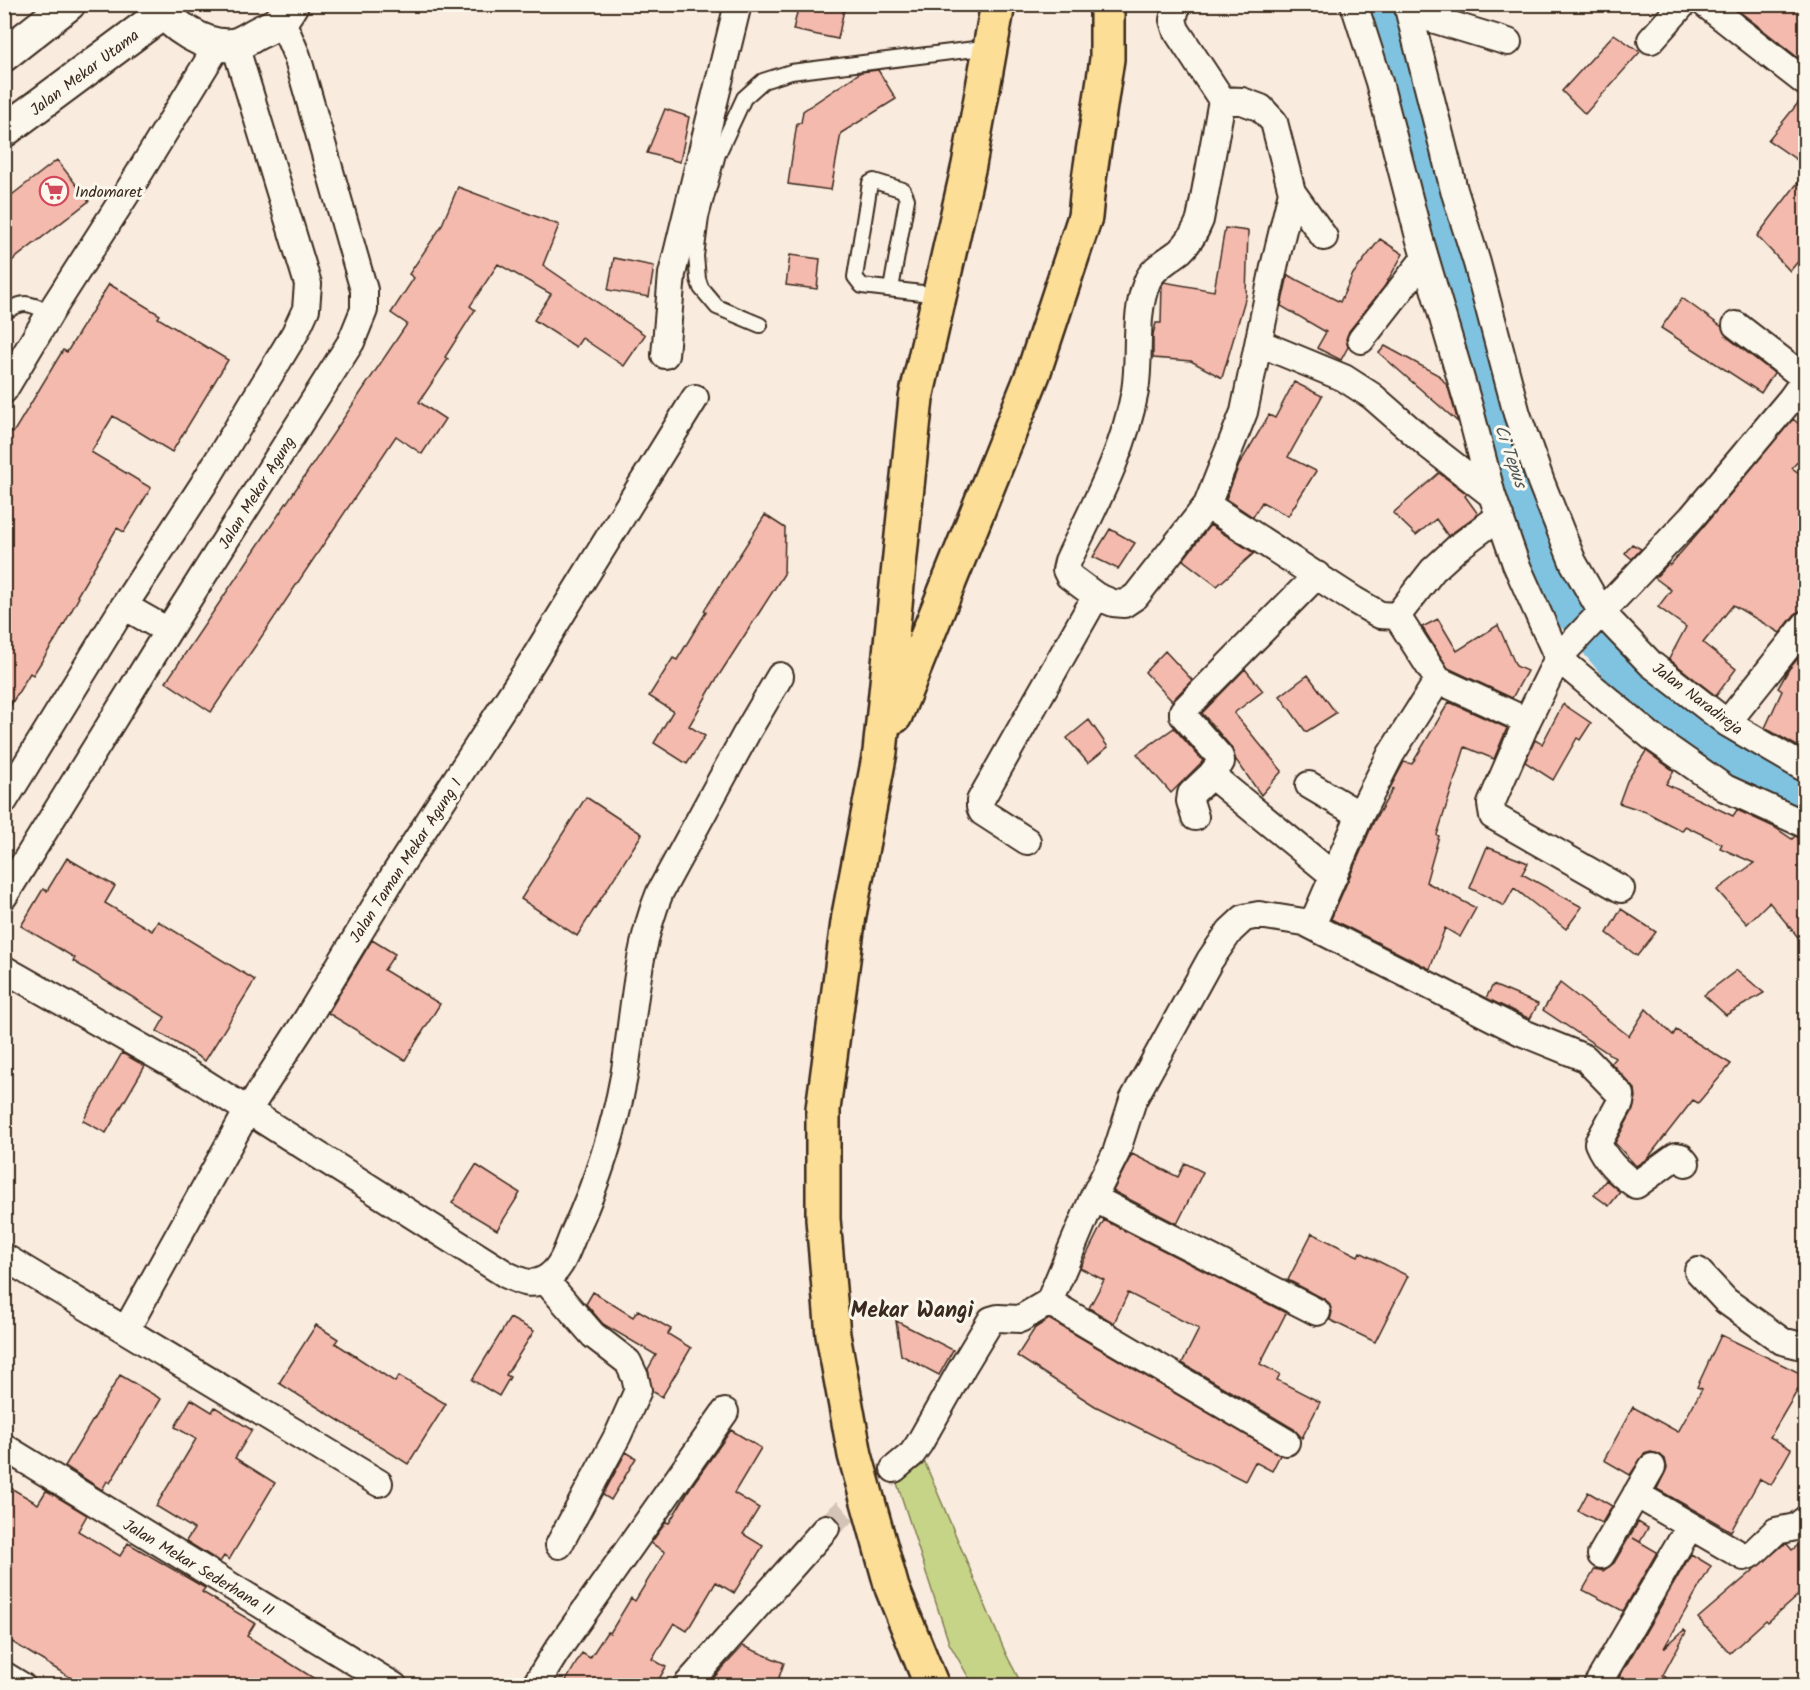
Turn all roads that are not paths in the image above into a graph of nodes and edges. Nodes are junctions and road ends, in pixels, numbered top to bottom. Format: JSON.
{"nodes":[{"id":1,"x":69,"y":4,"type":"edge"},
{"id":2,"x":738,"y":4,"type":"edge"},
{"id":3,"x":998,"y":4,"type":"edge"},
{"id":4,"x":1107,"y":4,"type":"edge"},
{"id":5,"x":1177,"y":4,"type":"edge"},
{"id":6,"x":1354,"y":4,"type":"edge"},
{"id":7,"x":1683,"y":4,"type":"edge"},
{"id":8,"x":1705,"y":4,"type":"edge"},
{"id":9,"x":1408,"y":8,"type":"edge"},
{"id":10,"x":160,"y":9,"type":"edge"},
{"id":11,"x":287,"y":13,"type":"edge"},
{"id":12,"x":1651,"y":40,"type":"dead end"},
{"id":13,"x":1508,"y":42,"type":"dead end"},
{"id":14,"x":226,"y":45,"type":"junction"},
{"id":15,"x":991,"y":47,"type":"junction"},
{"id":16,"x":4,"y":55,"type":"edge"},
{"id":17,"x":1806,"y":83,"type":"edge"},
{"id":18,"x":1222,"y":100,"type":"junction"},
{"id":19,"x":4,"y":131,"type":"edge"},
{"id":20,"x":710,"y":152,"type":"junction"},
{"id":21,"x":1292,"y":192,"type":"junction"},
{"id":22,"x":1324,"y":237,"type":"dead end"},
{"id":23,"x":1425,"y":258,"type":"junction"},
{"id":24,"x":891,"y":289,"type":"junction"},
{"id":25,"x":939,"y":296,"type":"junction"},
{"id":26,"x":4,"y":313,"type":"edge"},
{"id":27,"x":50,"y":314,"type":"junction"},
{"id":28,"x":760,"y":324,"type":"dead end"},
{"id":29,"x":1736,"y":325,"type":"dead end"},
{"id":30,"x":1361,"y":340,"type":"dead end"},
{"id":31,"x":1259,"y":343,"type":"junction"},
{"id":32,"x":665,"y":355,"type":"dead end"},
{"id":33,"x":1805,"y":379,"type":"edge"},
{"id":34,"x":4,"y":390,"type":"edge"},
{"id":35,"x":694,"y":398,"type":"dead end"},
{"id":36,"x":1207,"y":505,"type":"junction"},
{"id":37,"x":1496,"y":506,"type":"junction"},
{"id":38,"x":1317,"y":575,"type":"junction"},
{"id":39,"x":1096,"y":596,"type":"junction"},
{"id":40,"x":124,"y":606,"type":"junction"},
{"id":41,"x":1397,"y":616,"type":"junction"},
{"id":42,"x":1597,"y":618,"type":"junction"},
{"id":43,"x":1806,"y":624,"type":"edge"},
{"id":44,"x":168,"y":632,"type":"junction"},
{"id":45,"x":1561,"y":655,"type":"junction"},
{"id":46,"x":780,"y":676,"type":"dead end"},
{"id":47,"x":1438,"y":680,"type":"junction"},
{"id":48,"x":1527,"y":721,"type":"junction"},
{"id":49,"x":1727,"y":723,"type":"junction"},
{"id":50,"x":880,"y":752,"type":"junction"},
{"id":51,"x":1806,"y":769,"type":"edge"},
{"id":52,"x":1211,"y":775,"type":"junction"},
{"id":53,"x":1309,"y":785,"type":"dead end"},
{"id":54,"x":4,"y":801,"type":"edge"},
{"id":55,"x":1360,"y":815,"type":"junction"},
{"id":56,"x":1195,"y":817,"type":"dead end"},
{"id":57,"x":1806,"y":825,"type":"edge"},
{"id":58,"x":1028,"y":841,"type":"dead end"},
{"id":59,"x":1334,"y":876,"type":"junction"},
{"id":60,"x":7,"y":886,"type":"edge"},
{"id":61,"x":1621,"y":889,"type":"dead end"},
{"id":62,"x":1304,"y":922,"type":"junction"},
{"id":63,"x":4,"y":969,"type":"edge"},
{"id":64,"x":248,"y":1110,"type":"junction"},
{"id":65,"x":1686,"y":1163,"type":"dead end"},
{"id":66,"x":1093,"y":1198,"type":"junction"},
{"id":67,"x":4,"y":1257,"type":"edge"},
{"id":68,"x":1698,"y":1271,"type":"dead end"},
{"id":69,"x":545,"y":1280,"type":"junction"},
{"id":70,"x":1049,"y":1302,"type":"junction"},
{"id":71,"x":1317,"y":1312,"type":"dead end"},
{"id":72,"x":126,"y":1330,"type":"junction"},
{"id":73,"x":1806,"y":1347,"type":"edge"},
{"id":74,"x":725,"y":1412,"type":"dead end"},
{"id":75,"x":1286,"y":1442,"type":"dead end"},
{"id":76,"x":4,"y":1447,"type":"edge"},
{"id":77,"x":1652,"y":1467,"type":"dead end"},
{"id":78,"x":894,"y":1469,"type":"tunnel mouth"},
{"id":79,"x":380,"y":1483,"type":"dead end"},
{"id":80,"x":1636,"y":1494,"type":"junction"},
{"id":81,"x":1806,"y":1519,"type":"edge"},
{"id":82,"x":1690,"y":1526,"type":"junction"},
{"id":83,"x":826,"y":1528,"type":"tunnel mouth"},
{"id":84,"x":559,"y":1545,"type":"dead end"},
{"id":85,"x":1601,"y":1555,"type":"dead end"},
{"id":86,"x":4,"y":1675,"type":"edge"},
{"id":87,"x":1597,"y":1685,"type":"edge"},
{"id":88,"x":22,"y":1686,"type":"edge"},
{"id":89,"x":394,"y":1686,"type":"edge"},
{"id":90,"x":535,"y":1686,"type":"edge"},
{"id":91,"x":686,"y":1686,"type":"edge"},
{"id":92,"x":933,"y":1686,"type":"edge"}],
"edges":[{"from":1,"to":16,"type":"street"},
{"from":2,"to":20,"type":"street"},
{"from":3,"to":15,"type":"highway"},
{"from":4,"to":50,"type":"highway"},
{"from":5,"to":18,"type":"street"},
{"from":6,"to":23,"type":"street"},
{"from":7,"to":12,"type":"street"},
{"from":8,"to":17,"type":"street"},
{"from":9,"to":13,"type":"street"},
{"from":9,"to":42,"type":"street","name":"Jalan Naradireja"},
{"from":10,"to":14,"type":"street"},
{"from":10,"to":19,"type":"street","name":"Jalan Mekar Utama"},
{"from":11,"to":14,"type":"street"},
{"from":11,"to":44,"type":"street","name":"Jalan Mekar Agung"},
{"from":14,"to":27,"type":"street"},
{"from":14,"to":40,"type":"street"},
{"from":15,"to":20,"type":"lane"},
{"from":15,"to":25,"type":"highway"},
{"from":18,"to":21,"type":"street"},
{"from":18,"to":39,"type":"street"},
{"from":20,"to":28,"type":"lane"},
{"from":20,"to":32,"type":"street"},
{"from":21,"to":22,"type":"street"},
{"from":21,"to":31,"type":"street"},
{"from":23,"to":30,"type":"street"},
{"from":23,"to":37,"type":"street"},
{"from":24,"to":24,"type":"lane"},
{"from":24,"to":25,"type":"lane"},
{"from":25,"to":50,"type":"highway"},
{"from":26,"to":27,"type":"lane"},
{"from":27,"to":34,"type":"street"},
{"from":29,"to":33,"type":"street"},
{"from":31,"to":36,"type":"street"},
{"from":31,"to":37,"type":"street"},
{"from":33,"to":42,"type":"street"},
{"from":35,"to":64,"type":"street","name":"Jalan Taman Mekar Agung I"},
{"from":36,"to":38,"type":"street"},
{"from":36,"to":39,"type":"street"},
{"from":37,"to":41,"type":"street"},
{"from":37,"to":45,"type":"street"},
{"from":38,"to":41,"type":"street"},
{"from":38,"to":52,"type":"street"},
{"from":39,"to":58,"type":"street"},
{"from":40,"to":44,"type":"street"},
{"from":40,"to":54,"type":"street"},
{"from":41,"to":47,"type":"street"},
{"from":42,"to":45,"type":"street"},
{"from":42,"to":49,"type":"street","name":"Jalan Naradireja"},
{"from":43,"to":49,"type":"street"},
{"from":44,"to":60,"type":"street","name":"Jalan Mekar Agung"},
{"from":45,"to":48,"type":"street"},
{"from":45,"to":57,"type":"street"},
{"from":46,"to":69,"type":"street"},
{"from":47,"to":48,"type":"street"},
{"from":47,"to":55,"type":"street"},
{"from":48,"to":61,"type":"street"},
{"from":49,"to":51,"type":"street","name":"Jalan Naradireja"},
{"from":50,"to":92,"type":"highway"},
{"from":52,"to":56,"type":"street"},
{"from":52,"to":59,"type":"street"},
{"from":53,"to":55,"type":"street"},
{"from":55,"to":59,"type":"street"},
{"from":59,"to":62,"type":"street"},
{"from":62,"to":65,"type":"street"},
{"from":62,"to":66,"type":"street"},
{"from":63,"to":64,"type":"street"},
{"from":64,"to":69,"type":"street"},
{"from":64,"to":72,"type":"street","name":"Jalan Taman Mekar Agung I"},
{"from":66,"to":70,"type":"street"},
{"from":66,"to":71,"type":"street"},
{"from":67,"to":72,"type":"street"},
{"from":68,"to":73,"type":"street"},
{"from":69,"to":84,"type":"street"},
{"from":70,"to":75,"type":"street"},
{"from":70,"to":78,"type":"street"},
{"from":72,"to":79,"type":"street"},
{"from":74,"to":90,"type":"street"},
{"from":76,"to":89,"type":"street","name":"Jalan Mekar Sederhana II"},
{"from":77,"to":80,"type":"street"},
{"from":80,"to":82,"type":"street"},
{"from":80,"to":85,"type":"street"},
{"from":81,"to":82,"type":"street"},
{"from":82,"to":87,"type":"street"},
{"from":83,"to":91,"type":"street"},
{"from":86,"to":88,"type":"street"}]}
